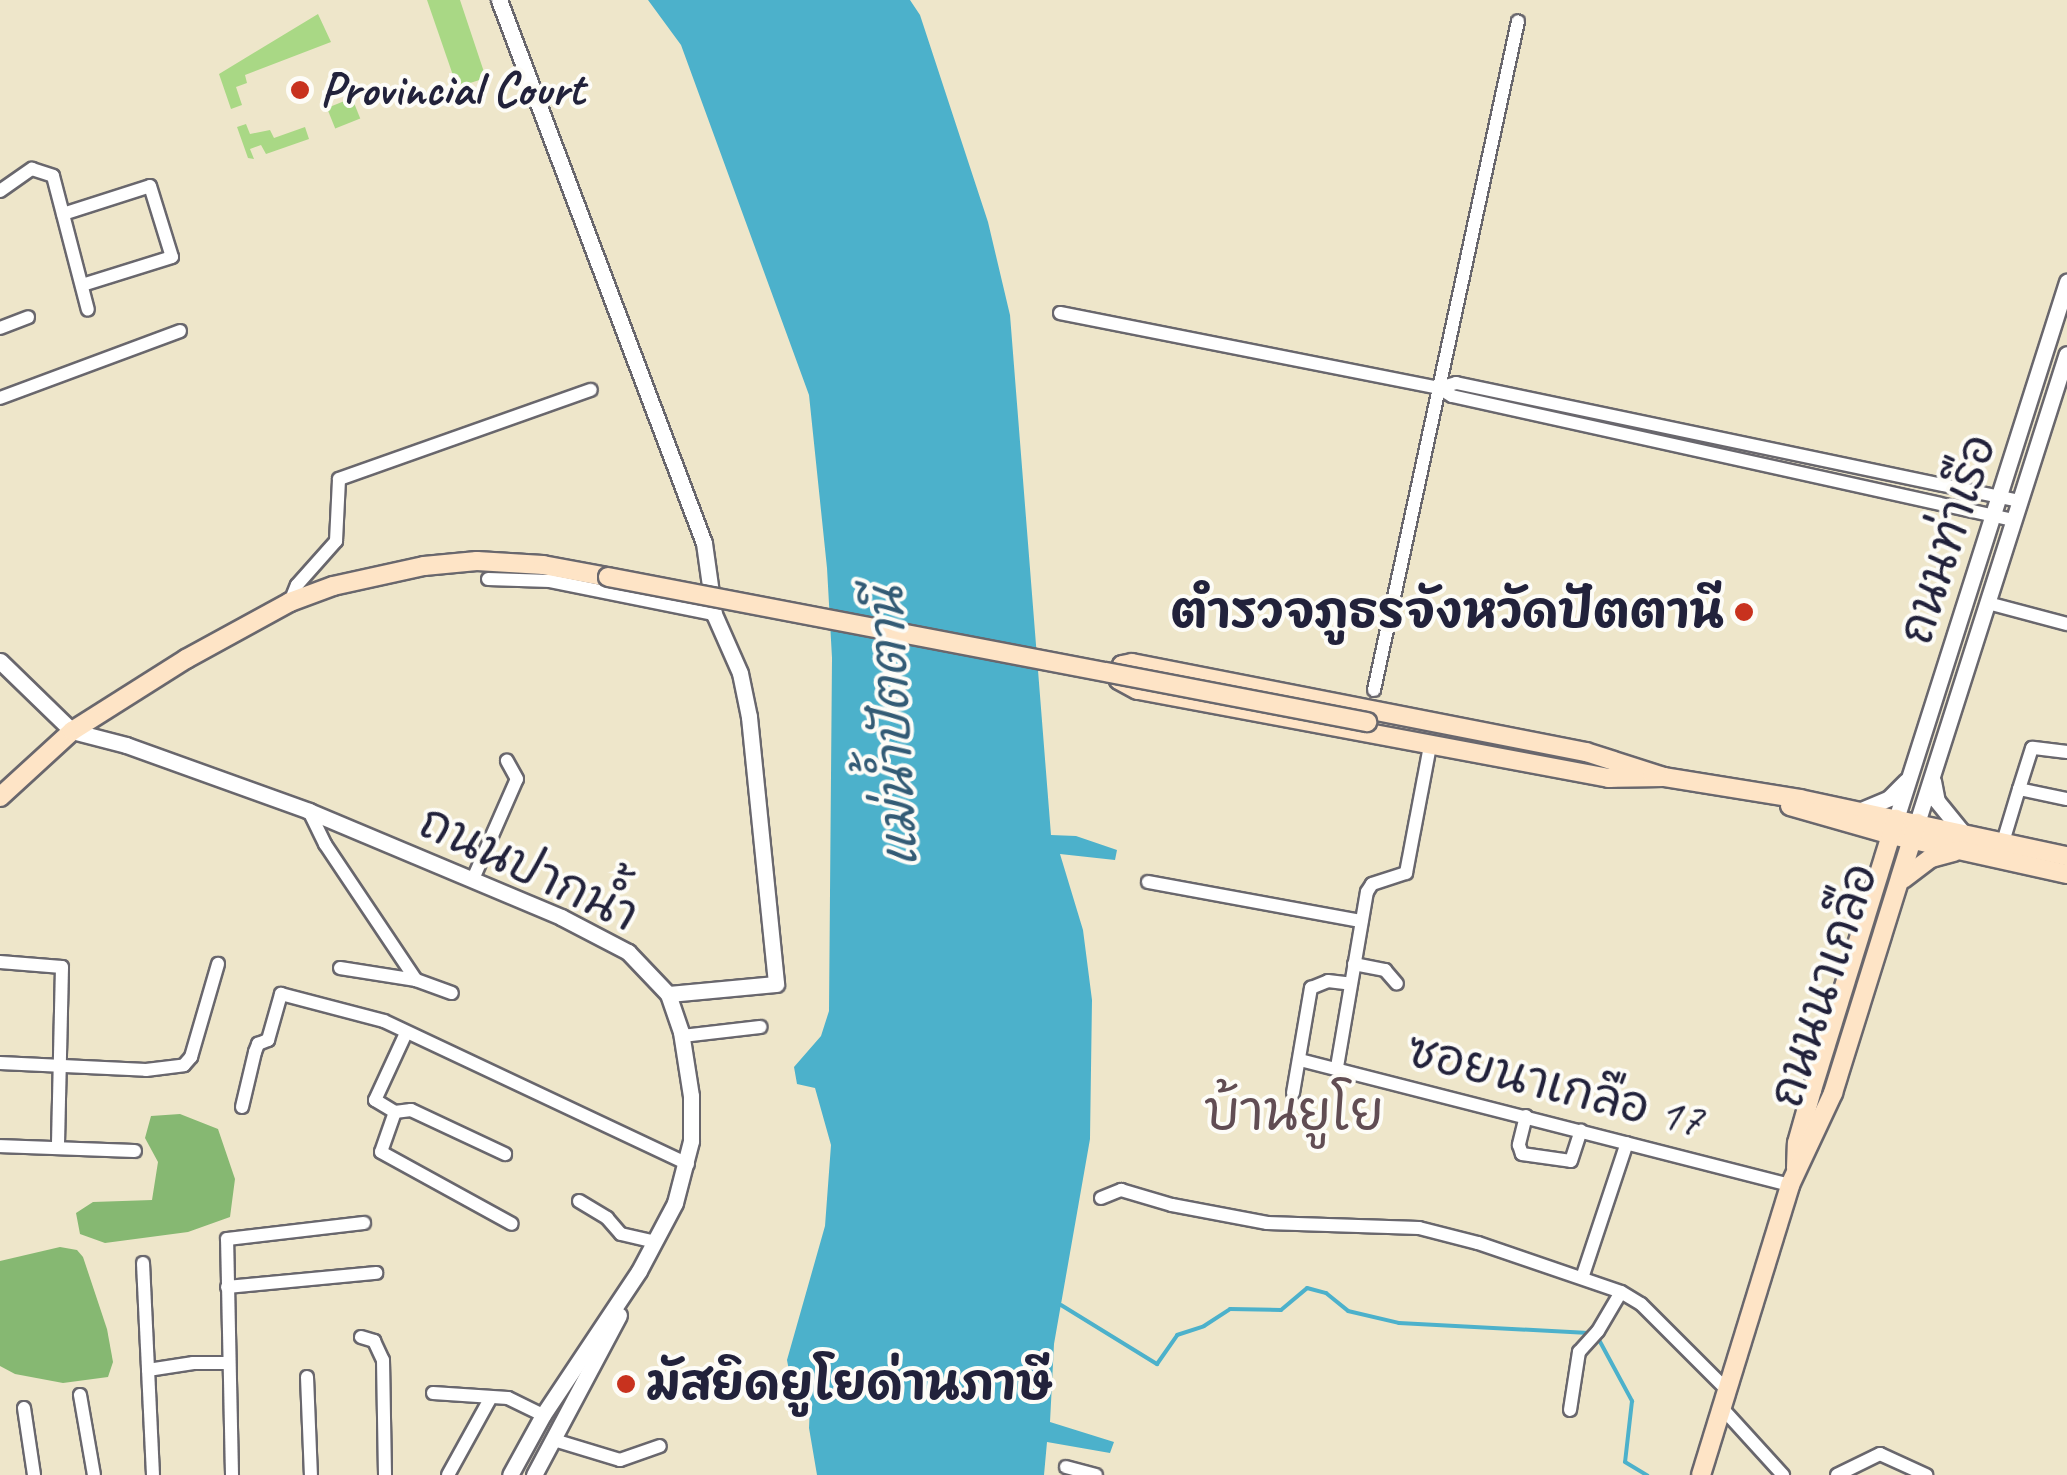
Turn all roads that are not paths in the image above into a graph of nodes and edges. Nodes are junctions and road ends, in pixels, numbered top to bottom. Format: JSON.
{"nodes":[{"id":1,"x":499,"y":0,"type":"edge"},
{"id":2,"x":1518,"y":21,"type":"dead end"},
{"id":3,"x":0,"y":191,"type":"edge"},
{"id":4,"x":63,"y":214,"type":"junction"},
{"id":5,"x":2067,"y":282,"type":"edge"},
{"id":6,"x":82,"y":285,"type":"junction"},
{"id":7,"x":88,"y":310,"type":"dead end"},
{"id":8,"x":1060,"y":313,"type":"dead end"},
{"id":9,"x":28,"y":317,"type":"dead end"},
{"id":10,"x":0,"y":328,"type":"edge"},
{"id":11,"x":180,"y":331,"type":"dead end"},
{"id":12,"x":2067,"y":354,"type":"edge"},
{"id":13,"x":1439,"y":388,"type":"junction"},
{"id":14,"x":591,"y":390,"type":"dead end"},
{"id":15,"x":0,"y":398,"type":"edge"},
{"id":16,"x":2000,"y":497,"type":"junction"},
{"id":17,"x":2019,"y":501,"type":"junction"},
{"id":18,"x":1994,"y":516,"type":"junction"},
{"id":19,"x":2014,"y":520,"type":"junction"},
{"id":20,"x":488,"y":579,"type":"dead end"},
{"id":21,"x":290,"y":602,"type":"junction"},
{"id":22,"x":1988,"y":604,"type":"junction"},
{"id":23,"x":714,"y":614,"type":"junction"},
{"id":24,"x":2067,"y":624,"type":"edge"},
{"id":25,"x":0,"y":661,"type":"edge"},
{"id":26,"x":1374,"y":690,"type":"dead end"},
{"id":27,"x":72,"y":730,"type":"junction"},
{"id":28,"x":1430,"y":746,"type":"junction"},
{"id":29,"x":2067,"y":752,"type":"edge"},
{"id":30,"x":507,"y":761,"type":"dead end"},
{"id":31,"x":1664,"y":777,"type":"junction"},
{"id":32,"x":1910,"y":777,"type":"junction"},
{"id":33,"x":1932,"y":777,"type":"junction"},
{"id":34,"x":2019,"y":789,"type":"junction"},
{"id":35,"x":0,"y":797,"type":"edge"},
{"id":36,"x":2067,"y":798,"type":"edge"},
{"id":37,"x":309,"y":811,"type":"junction"},
{"id":38,"x":1859,"y":819,"type":"junction"},
{"id":39,"x":1894,"y":827,"type":"junction"},
{"id":40,"x":1915,"y":832,"type":"junction"},
{"id":41,"x":1961,"y":842,"type":"junction"},
{"id":42,"x":2003,"y":842,"type":"junction"},
{"id":43,"x":2067,"y":856,"type":"edge"},
{"id":44,"x":2067,"y":874,"type":"edge"},
{"id":45,"x":473,"y":879,"type":"junction"},
{"id":46,"x":1877,"y":880,"type":"junction"},
{"id":47,"x":1901,"y":881,"type":"junction"},
{"id":48,"x":1148,"y":882,"type":"dead end"},
{"id":49,"x":1361,"y":920,"type":"junction"},
{"id":50,"x":0,"y":962,"type":"edge"},
{"id":51,"x":218,"y":964,"type":"dead end"},
{"id":52,"x":1354,"y":964,"type":"junction"},
{"id":53,"x":340,"y":968,"type":"dead end"},
{"id":54,"x":416,"y":980,"type":"junction"},
{"id":55,"x":1351,"y":984,"type":"junction"},
{"id":56,"x":1397,"y":984,"type":"dead end"},
{"id":57,"x":452,"y":993,"type":"dead end"},
{"id":58,"x":668,"y":994,"type":"junction"},
{"id":59,"x":760,"y":1026,"type":"dead end"},
{"id":60,"x":406,"y":1033,"type":"junction"},
{"id":61,"x":682,"y":1036,"type":"junction"},
{"id":62,"x":1300,"y":1060,"type":"junction"},
{"id":63,"x":0,"y":1063,"type":"edge"},
{"id":64,"x":61,"y":1065,"type":"junction"},
{"id":65,"x":1338,"y":1067,"type":"junction"},
{"id":66,"x":1293,"y":1093,"type":"dead end"},
{"id":67,"x":242,"y":1107,"type":"dead end"},
{"id":68,"x":395,"y":1112,"type":"junction"},
{"id":69,"x":1526,"y":1116,"type":"junction"},
{"id":70,"x":1581,"y":1130,"type":"junction"},
{"id":71,"x":1627,"y":1142,"type":"junction"},
{"id":72,"x":0,"y":1146,"type":"edge"},
{"id":73,"x":58,"y":1147,"type":"junction"},
{"id":74,"x":135,"y":1151,"type":"dead end"},
{"id":75,"x":504,"y":1154,"type":"dead end"},
{"id":76,"x":688,"y":1164,"type":"junction"},
{"id":77,"x":1793,"y":1177,"type":"junction"},
{"id":78,"x":1101,"y":1198,"type":"dead end"},
{"id":79,"x":579,"y":1201,"type":"dead end"},
{"id":80,"x":364,"y":1224,"type":"dead end"},
{"id":81,"x":512,"y":1224,"type":"dead end"},
{"id":82,"x":656,"y":1242,"type":"junction"},
{"id":83,"x":144,"y":1263,"type":"dead end"},
{"id":84,"x":639,"y":1271,"type":"junction"},
{"id":85,"x":376,"y":1273,"type":"dead end"},
{"id":86,"x":1582,"y":1278,"type":"junction"},
{"id":87,"x":227,"y":1288,"type":"junction"},
{"id":88,"x":1621,"y":1292,"type":"junction"},
{"id":89,"x":361,"y":1338,"type":"dead end"},
{"id":90,"x":229,"y":1363,"type":"junction"},
{"id":91,"x":148,"y":1370,"type":"junction"},
{"id":92,"x":308,"y":1377,"type":"dead end"},
{"id":93,"x":432,"y":1393,"type":"dead end"},
{"id":94,"x":80,"y":1395,"type":"dead end"},
{"id":95,"x":492,"y":1397,"type":"junction"},
{"id":96,"x":1725,"y":1399,"type":"junction"},
{"id":97,"x":24,"y":1408,"type":"dead end"},
{"id":98,"x":1570,"y":1410,"type":"dead end"},
{"id":99,"x":543,"y":1414,"type":"junction"},
{"id":100,"x":554,"y":1440,"type":"junction"},
{"id":101,"x":660,"y":1446,"type":"dead end"},
{"id":102,"x":1066,"y":1467,"type":"dead end"},
{"id":103,"x":34,"y":1475,"type":"edge"},
{"id":104,"x":94,"y":1475,"type":"edge"},
{"id":105,"x":152,"y":1475,"type":"edge"},
{"id":106,"x":232,"y":1475,"type":"edge"},
{"id":107,"x":311,"y":1475,"type":"edge"},
{"id":108,"x":385,"y":1475,"type":"edge"},
{"id":109,"x":448,"y":1475,"type":"edge"},
{"id":110,"x":510,"y":1475,"type":"edge"},
{"id":111,"x":534,"y":1475,"type":"edge"},
{"id":112,"x":1096,"y":1475,"type":"edge"},
{"id":113,"x":1701,"y":1475,"type":"edge"},
{"id":114,"x":1783,"y":1475,"type":"edge"},
{"id":115,"x":1837,"y":1475,"type":"edge"},
{"id":116,"x":1926,"y":1475,"type":"edge"}],
"edges":[{"from":1,"to":23,"type":"street"},
{"from":2,"to":13,"type":"street"},
{"from":3,"to":4,"type":"street"},
{"from":4,"to":6,"type":"street"},
{"from":4,"to":6,"type":"street"},
{"from":5,"to":16,"type":"street","name":"ถนนท่าเรือ"},
{"from":6,"to":7,"type":"street"},
{"from":8,"to":13,"type":"street"},
{"from":9,"to":10,"type":"street"},
{"from":11,"to":15,"type":"street"},
{"from":12,"to":17,"type":"street","name":"ถนนท่าเรือ"},
{"from":13,"to":16,"type":"street"},
{"from":13,"to":18,"type":"street"},
{"from":13,"to":26,"type":"street"},
{"from":14,"to":21,"type":"street"},
{"from":16,"to":17,"type":"street"},
{"from":16,"to":18,"type":"street","name":"ถนนท่าเรือ"},
{"from":17,"to":19,"type":"street","name":"ถนนท่าเรือ"},
{"from":18,"to":19,"type":"street"},
{"from":18,"to":32,"type":"street","name":"ถนนท่าเรือ"},
{"from":19,"to":22,"type":"street","name":"ถนนท่าเรือ"},
{"from":20,"to":23,"type":"street"},
{"from":21,"to":27,"type":"main road"},
{"from":21,"to":31,"type":"main road","bridge":true},
{"from":22,"to":24,"type":"street"},
{"from":22,"to":33,"type":"street","name":"ถนนท่าเรือ"},
{"from":23,"to":58,"type":"street"},
{"from":25,"to":27,"type":"street"},
{"from":27,"to":35,"type":"main road"},
{"from":27,"to":37,"type":"street","name":"ถนนปากน้ำ"},
{"from":28,"to":31,"type":"main road"},
{"from":28,"to":31,"type":"main road"},
{"from":28,"to":49,"type":"street"},
{"from":29,"to":34,"type":"street"},
{"from":30,"to":45,"type":"street"},
{"from":31,"to":38,"type":"main road"},
{"from":32,"to":38,"type":"street"},
{"from":32,"to":39,"type":"street","name":"ถนนท่าเรือ"},
{"from":33,"to":40,"type":"street","name":"ถนนท่าเรือ"},
{"from":33,"to":41,"type":"street"},
{"from":34,"to":36,"type":"street"},
{"from":34,"to":42,"type":"street"},
{"from":37,"to":45,"type":"street","name":"ถนนปากน้ำ"},
{"from":37,"to":54,"type":"street"},
{"from":38,"to":39,"type":"main road"},
{"from":38,"to":46,"type":"main road"},
{"from":39,"to":40,"type":"main road"},
{"from":39,"to":46,"type":"main road","name":"ถนนนาเกลือ"},
{"from":40,"to":41,"type":"main road"},
{"from":40,"to":47,"type":"main road","name":"ถนนนาเกลือ"},
{"from":41,"to":42,"type":"main road"},
{"from":41,"to":44,"type":"main road"},
{"from":41,"to":47,"type":"main road"},
{"from":42,"to":43,"type":"main road"},
{"from":45,"to":58,"type":"street","name":"ถนนปากน้ำ"},
{"from":46,"to":77,"type":"main road","name":"ถนนนาเกลือ"},
{"from":47,"to":77,"type":"main road","name":"ถนนนาเกลือ"},
{"from":48,"to":49,"type":"street"},
{"from":49,"to":52,"type":"street"},
{"from":50,"to":64,"type":"street"},
{"from":51,"to":64,"type":"street"},
{"from":52,"to":55,"type":"street"},
{"from":52,"to":56,"type":"street"},
{"from":53,"to":54,"type":"street"},
{"from":54,"to":57,"type":"street"},
{"from":55,"to":62,"type":"street"},
{"from":55,"to":65,"type":"street"},
{"from":58,"to":61,"type":"street","name":"ถนนปากน้ำ"},
{"from":59,"to":61,"type":"street"},
{"from":60,"to":67,"type":"street"},
{"from":60,"to":68,"type":"street"},
{"from":60,"to":76,"type":"street"},
{"from":61,"to":76,"type":"street","name":"ถนนปากน้ำ"},
{"from":62,"to":65,"type":"street","name":"ซอยนาเกลือ 17"},
{"from":62,"to":66,"type":"street"},
{"from":63,"to":64,"type":"street"},
{"from":64,"to":73,"type":"street"},
{"from":65,"to":69,"type":"street","name":"ซอยนาเกลือ 17"},
{"from":68,"to":75,"type":"street"},
{"from":68,"to":81,"type":"street"},
{"from":69,"to":70,"type":"street","name":"ซอยนาเกลือ 17"},
{"from":69,"to":70,"type":"street"},
{"from":70,"to":71,"type":"street","name":"ซอยนาเกลือ 17"},
{"from":71,"to":77,"type":"street","name":"ซอยนาเกลือ 17"},
{"from":71,"to":86,"type":"street"},
{"from":72,"to":73,"type":"street"},
{"from":73,"to":74,"type":"street"},
{"from":76,"to":82,"type":"street","name":"ถนนปากน้ำ"},
{"from":77,"to":96,"type":"main road","name":"ถนนนาเกลือ"},
{"from":78,"to":86,"type":"street"},
{"from":79,"to":82,"type":"street"},
{"from":80,"to":87,"type":"street"},
{"from":82,"to":84,"type":"street","name":"ถนนปากน้ำ"},
{"from":83,"to":91,"type":"street"},
{"from":84,"to":99,"type":"street","name":"ถนนปากน้ำ"},
{"from":84,"to":100,"type":"street","name":"ถนนปากน้ำ"},
{"from":85,"to":87,"type":"street"},
{"from":86,"to":88,"type":"street"},
{"from":87,"to":90,"type":"street"},
{"from":88,"to":96,"type":"street"},
{"from":88,"to":98,"type":"street"},
{"from":89,"to":108,"type":"street"},
{"from":90,"to":91,"type":"street"},
{"from":90,"to":106,"type":"street"},
{"from":91,"to":105,"type":"street"},
{"from":92,"to":107,"type":"street"},
{"from":93,"to":95,"type":"street"},
{"from":94,"to":104,"type":"street"},
{"from":95,"to":99,"type":"street"},
{"from":95,"to":109,"type":"street"},
{"from":96,"to":113,"type":"main road","name":"ถนนนาเกลือ"},
{"from":96,"to":114,"type":"street"},
{"from":97,"to":103,"type":"street"},
{"from":99,"to":110,"type":"street","name":"ถนนปากน้ำ"},
{"from":100,"to":101,"type":"street"},
{"from":100,"to":111,"type":"street","name":"ถนนปากน้ำ"},
{"from":102,"to":112,"type":"street"},
{"from":115,"to":116,"type":"street"}]}
